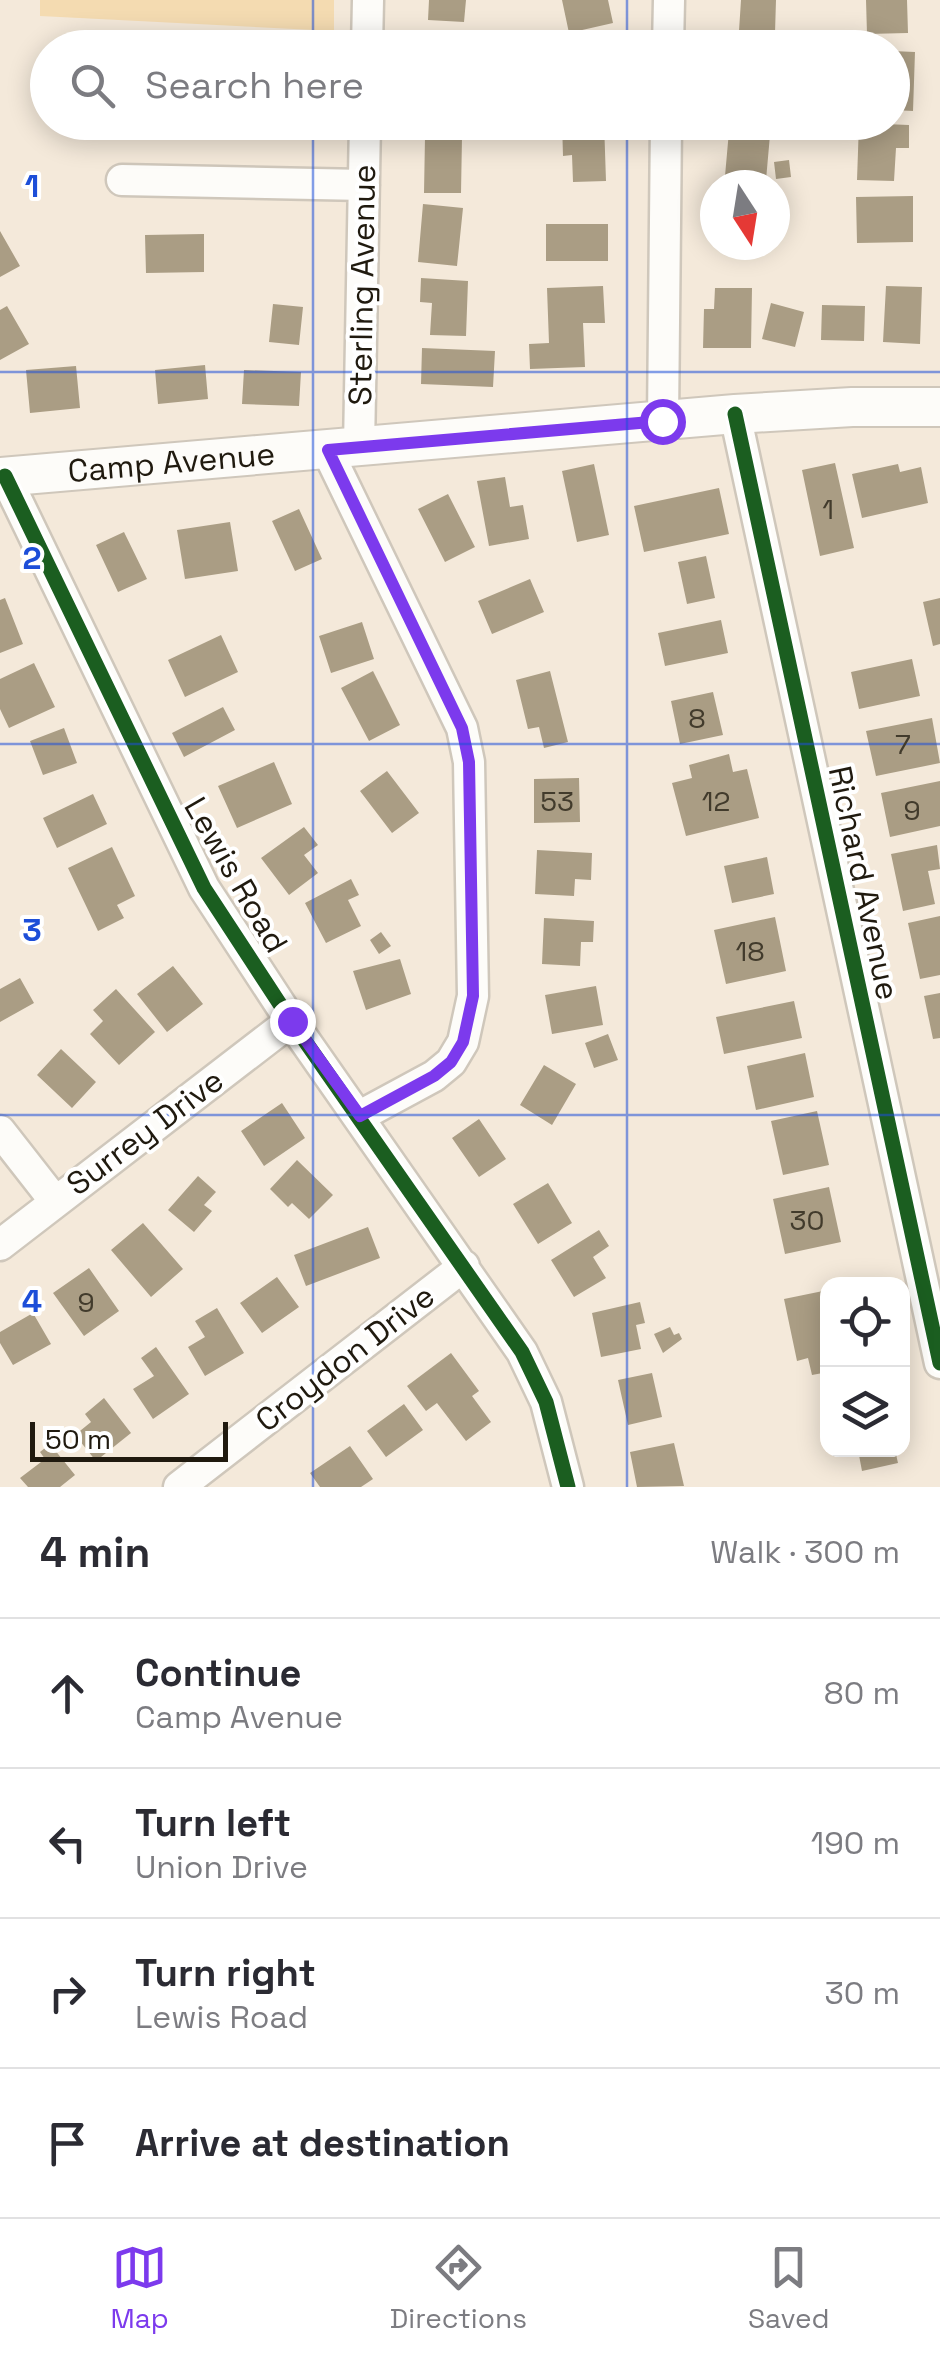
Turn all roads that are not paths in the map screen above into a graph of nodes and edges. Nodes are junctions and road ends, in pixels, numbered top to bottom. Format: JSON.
{"nodes":[{"id":1,"x":368,"y":0,"type":"edge"},
{"id":2,"x":669,"y":0,"type":"edge"},
{"id":3,"x":367,"y":30,"type":"edge"},
{"id":4,"x":668,"y":30,"type":"edge"},
{"id":5,"x":365,"y":140,"type":"edge"},
{"id":6,"x":666,"y":140,"type":"edge"},
{"id":7,"x":122,"y":180,"type":"dead end"},
{"id":8,"x":364,"y":185,"type":"junction"},
{"id":9,"x":940,"y":408,"type":"edge"},
{"id":10,"x":735,"y":414,"type":"junction"},
{"id":11,"x":662,"y":421,"type":"junction"},
{"id":12,"x":343,"y":449,"type":"junction"},
{"id":13,"x":2,"y":476,"type":"edge"},
{"id":14,"x":292,"y":1021,"type":"junction"},
{"id":15,"x":360,"y":1116,"type":"junction"},
{"id":16,"x":0,"y":1131,"type":"edge"},
{"id":17,"x":54,"y":1200,"type":"junction"},
{"id":18,"x":0,"y":1244,"type":"edge"},
{"id":19,"x":464,"y":1266,"type":"junction"},
{"id":20,"x":940,"y":1363,"type":"edge"},
{"id":21,"x":179,"y":1487,"type":"edge"},
{"id":22,"x":568,"y":1487,"type":"edge"}],
"edges":[{"from":1,"to":3,"type":"street"},
{"from":2,"to":4,"type":"street"},
{"from":5,"to":8,"type":"street","name":"Sterling Avenue"},
{"from":6,"to":11,"type":"street"},
{"from":7,"to":8,"type":"street"},
{"from":8,"to":12,"type":"street","name":"Sterling Avenue"},
{"from":9,"to":10,"type":"street","name":"Camp Avenue"},
{"from":10,"to":11,"type":"street","name":"Camp Avenue"},
{"from":10,"to":20,"type":"street","name":"Richard Avenue"},
{"from":11,"to":12,"type":"street","name":"Camp Avenue"},
{"from":12,"to":13,"type":"street","name":"Camp Avenue"},
{"from":12,"to":15,"type":"street"},
{"from":13,"to":14,"type":"street","name":"Lewis Road"},
{"from":14,"to":15,"type":"street","name":"Lewis Road"},
{"from":14,"to":17,"type":"street","name":"Surrey Drive"},
{"from":15,"to":19,"type":"street","name":"Lewis Road"},
{"from":16,"to":17,"type":"street"},
{"from":17,"to":18,"type":"street","name":"Surrey Drive"},
{"from":19,"to":21,"type":"street","name":"Croydon Drive"},
{"from":19,"to":22,"type":"street","name":"Lewis Road"}]}
